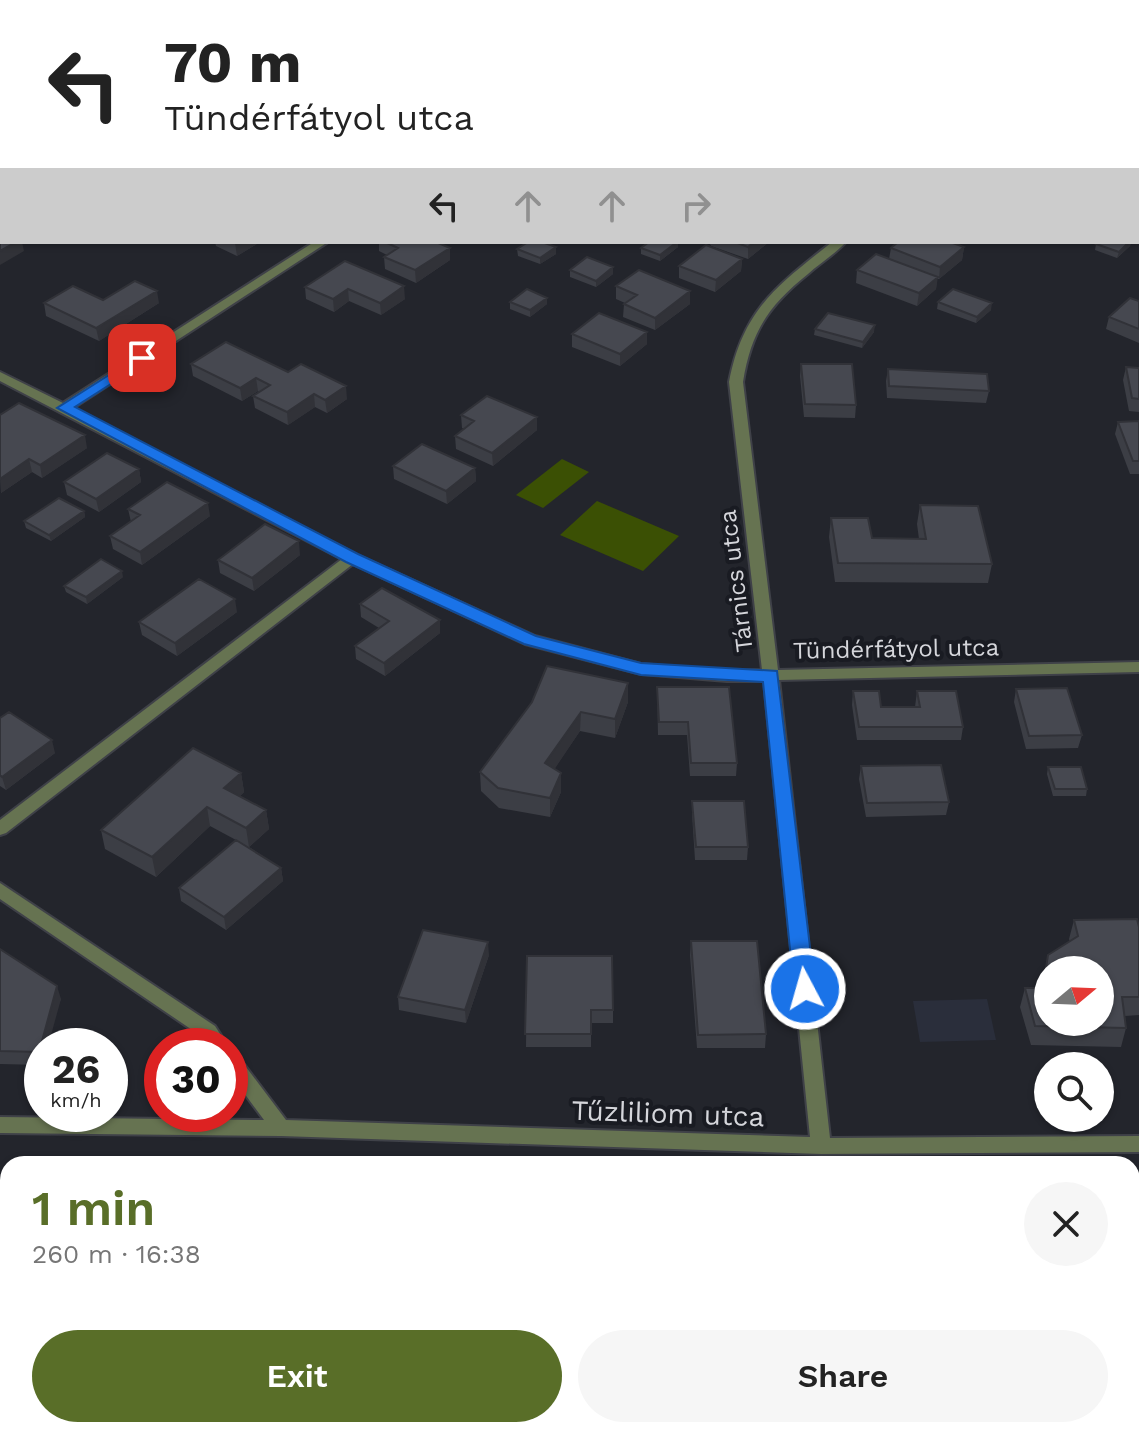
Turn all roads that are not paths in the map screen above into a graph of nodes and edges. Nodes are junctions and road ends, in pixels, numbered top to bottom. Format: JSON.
{"nodes":[{"id":1,"x":319,"y":244,"type":"edge"},
{"id":2,"x":838,"y":244,"type":"edge"},
{"id":3,"x":0,"y":376,"type":"edge"},
{"id":4,"x":64,"y":408,"type":"junction"},
{"id":5,"x":352,"y":558,"type":"junction"},
{"id":6,"x":1139,"y":667,"type":"edge"},
{"id":7,"x":771,"y":676,"type":"junction"},
{"id":8,"x":0,"y":829,"type":"edge"},
{"id":9,"x":0,"y":890,"type":"edge"},
{"id":10,"x":204,"y":1028,"type":"edge"},
{"id":11,"x":248,"y":1084,"type":"edge"},
{"id":12,"x":0,"y":1125,"type":"edge"},
{"id":13,"x":281,"y":1128,"type":"junction"},
{"id":14,"x":1139,"y":1144,"type":"edge"},
{"id":15,"x":821,"y":1146,"type":"junction"}],
"edges":[{"from":1,"to":4,"type":"street"},
{"from":2,"to":7,"type":"street","name":"Tárnics utca"},
{"from":3,"to":4,"type":"street","name":"Tündérfátyol utca"},
{"from":4,"to":5,"type":"street","name":"Tündérfátyol utca"},
{"from":5,"to":7,"type":"street","name":"Tündérfátyol utca"},
{"from":5,"to":8,"type":"street"},
{"from":6,"to":7,"type":"street","name":"Tündérfátyol utca"},
{"from":7,"to":15,"type":"street","name":"Tárnics utca"},
{"from":9,"to":10,"type":"street"},
{"from":11,"to":13,"type":"street"},
{"from":12,"to":13,"type":"street","name":"Tűzliliom utca"},
{"from":13,"to":15,"type":"street","name":"Tűzliliom utca"},
{"from":14,"to":15,"type":"street","name":"Tűzliliom utca"}]}
